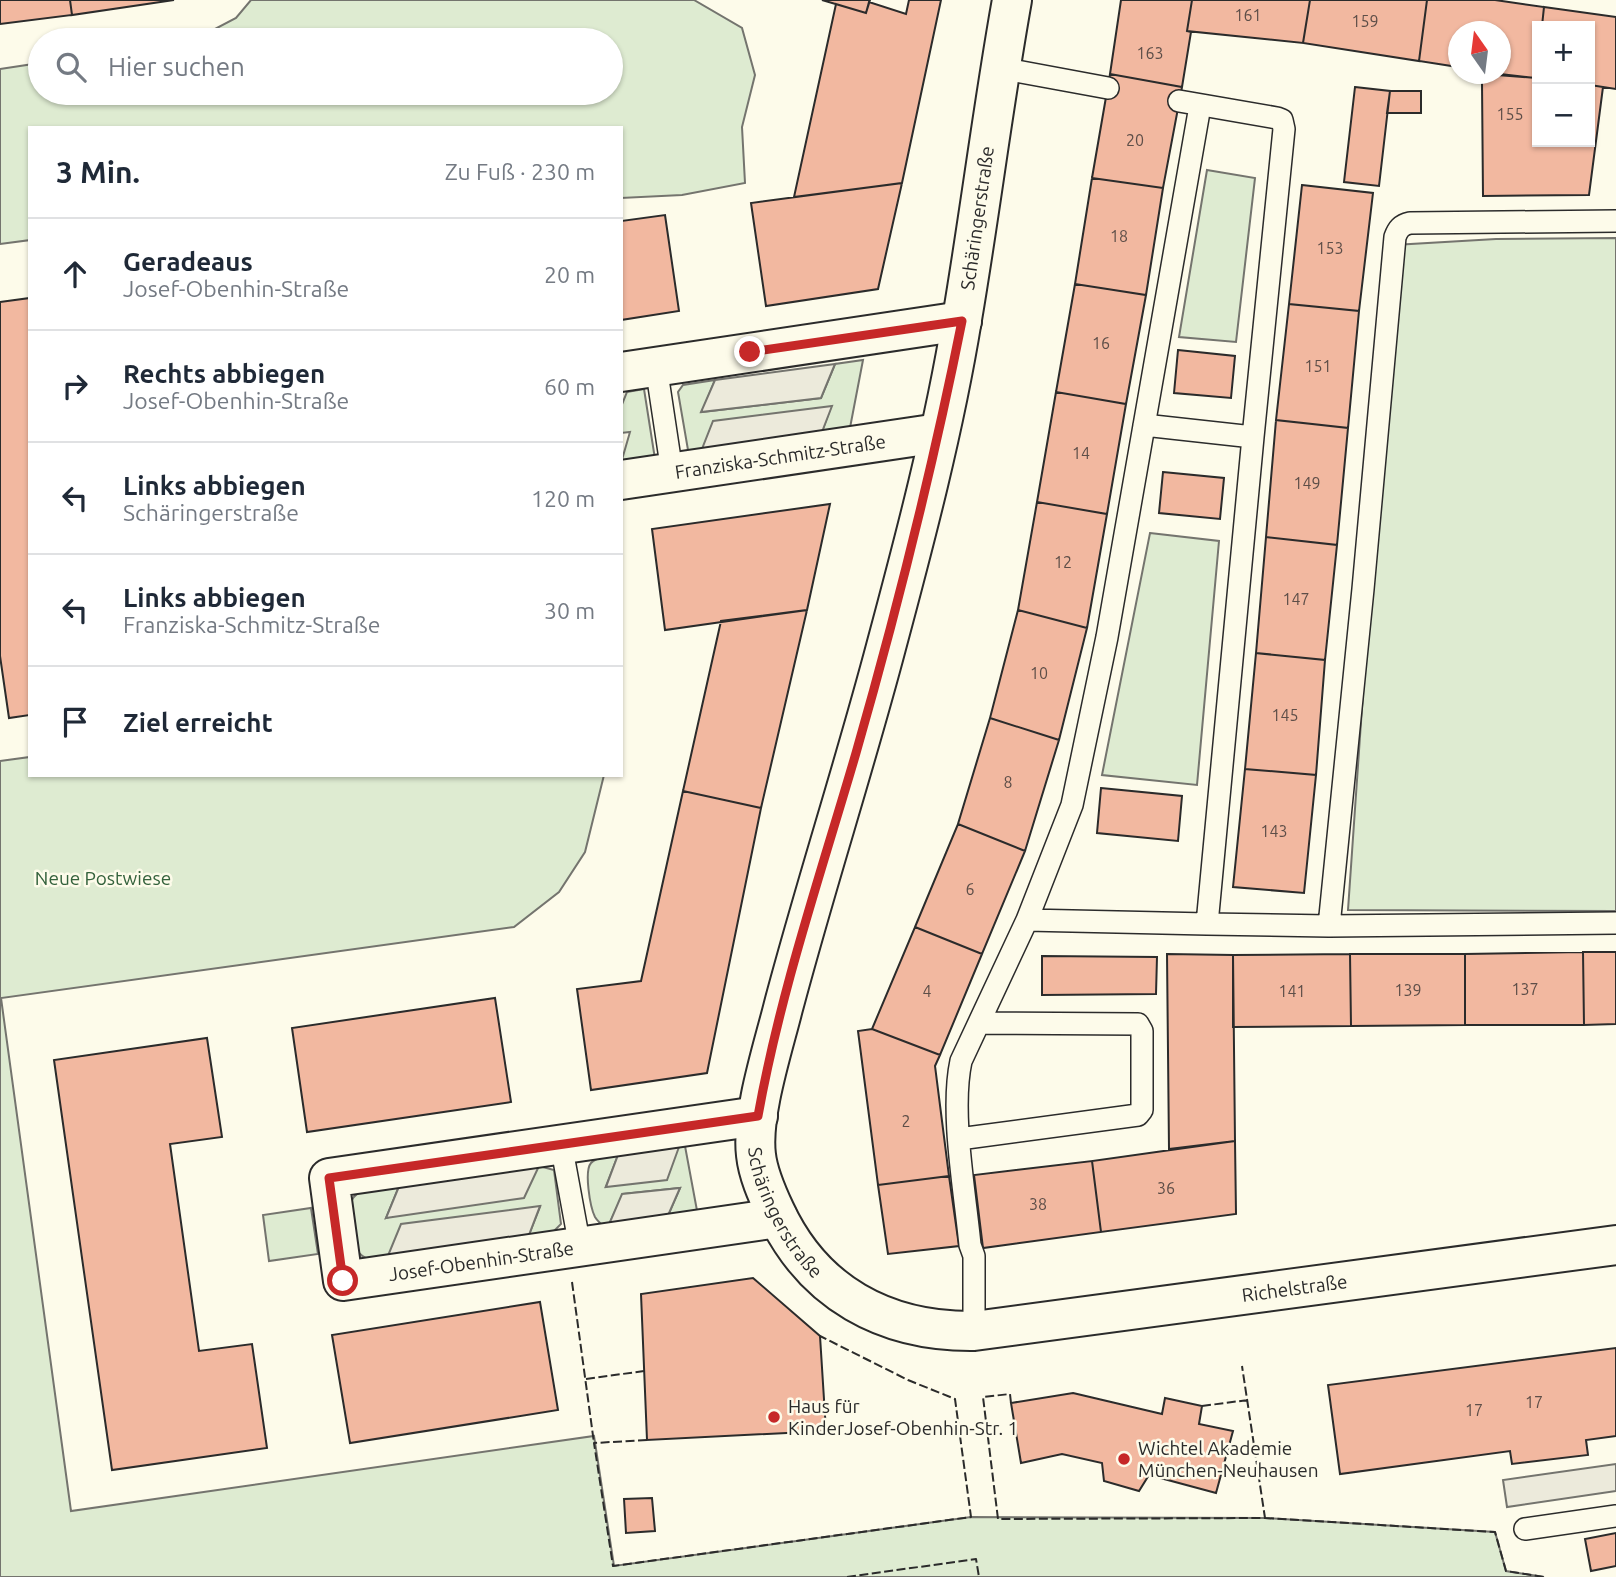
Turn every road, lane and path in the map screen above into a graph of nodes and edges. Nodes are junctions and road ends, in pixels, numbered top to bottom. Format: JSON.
{"nodes":[{"id":1,"x":1012,"y":0,"type":"edge"},
{"id":2,"x":1000,"y":68,"type":"junction"},
{"id":3,"x":1108,"y":88,"type":"dead end"},
{"id":4,"x":1616,"y":220,"type":"edge"},
{"id":5,"x":962,"y":321,"type":"junction"},
{"id":6,"x":639,"y":369,"type":"edge"},
{"id":7,"x":1144,"y":425,"type":"junction"},
{"id":8,"x":939,"y":433,"type":"junction"},
{"id":9,"x":1253,"y":437,"type":"junction"},
{"id":10,"x":672,"y":472,"type":"junction"},
{"id":11,"x":623,"y":480,"type":"edge"},
{"id":12,"x":1027,"y":920,"type":"junction"},
{"id":13,"x":1616,"y":923,"type":"edge"},
{"id":14,"x":1207,"y":924,"type":"junction"},
{"id":15,"x":1329,"y":926,"type":"junction"},
{"id":16,"x":980,"y":1023,"type":"junction"},
{"id":17,"x":758,"y":1116,"type":"junction"},
{"id":18,"x":959,"y":1139,"type":"junction"},
{"id":19,"x":561,"y":1144,"type":"junction"},
{"id":20,"x":778,"y":1218,"type":"junction"},
{"id":21,"x":1616,"y":1245,"type":"edge"},
{"id":22,"x":580,"y":1247,"type":"junction"},
{"id":23,"x":974,"y":1331,"type":"junction"},
{"id":24,"x":1616,"y":1517,"type":"edge"},
{"id":25,"x":1525,"y":1529,"type":"dead end"}],
"edges":[{"from":1,"to":2,"type":"street","name":"Schäringerstraße"},
{"from":2,"to":3,"type":"lane"},
{"from":2,"to":5,"type":"street","name":"Schäringerstraße"},
{"from":4,"to":15,"type":"lane"},
{"from":5,"to":6,"type":"street"},
{"from":5,"to":8,"type":"street","name":"Schäringerstraße"},
{"from":6,"to":10,"type":"lane"},
{"from":7,"to":9,"type":"lane"},
{"from":7,"to":9,"type":"lane"},
{"from":7,"to":12,"type":"lane"},
{"from":8,"to":10,"type":"street","name":"Franziska-Schmitz-Straße"},
{"from":8,"to":17,"type":"street","name":"Schäringerstraße"},
{"from":9,"to":14,"type":"lane"},
{"from":10,"to":11,"type":"street","name":"Franziska-Schmitz-Straße"},
{"from":12,"to":14,"type":"lane"},
{"from":12,"to":16,"type":"lane"},
{"from":13,"to":15,"type":"lane"},
{"from":14,"to":15,"type":"lane"},
{"from":16,"to":18,"type":"lane"},
{"from":16,"to":18,"type":"lane"},
{"from":17,"to":19,"type":"street","name":"Josef-Obenhin-Straße"},
{"from":17,"to":20,"type":"street","name":"Schäringerstraße"},
{"from":18,"to":23,"type":"lane"},
{"from":19,"to":22,"type":"lane"},
{"from":19,"to":22,"type":"street","name":"Josef-Obenhin-Straße"},
{"from":20,"to":22,"type":"street","name":"Josef-Obenhin-Straße"},
{"from":20,"to":23,"type":"street","name":"Schäringerstraße"},
{"from":21,"to":23,"type":"street","name":"Richelstraße"},
{"from":24,"to":25,"type":"lane"}]}
